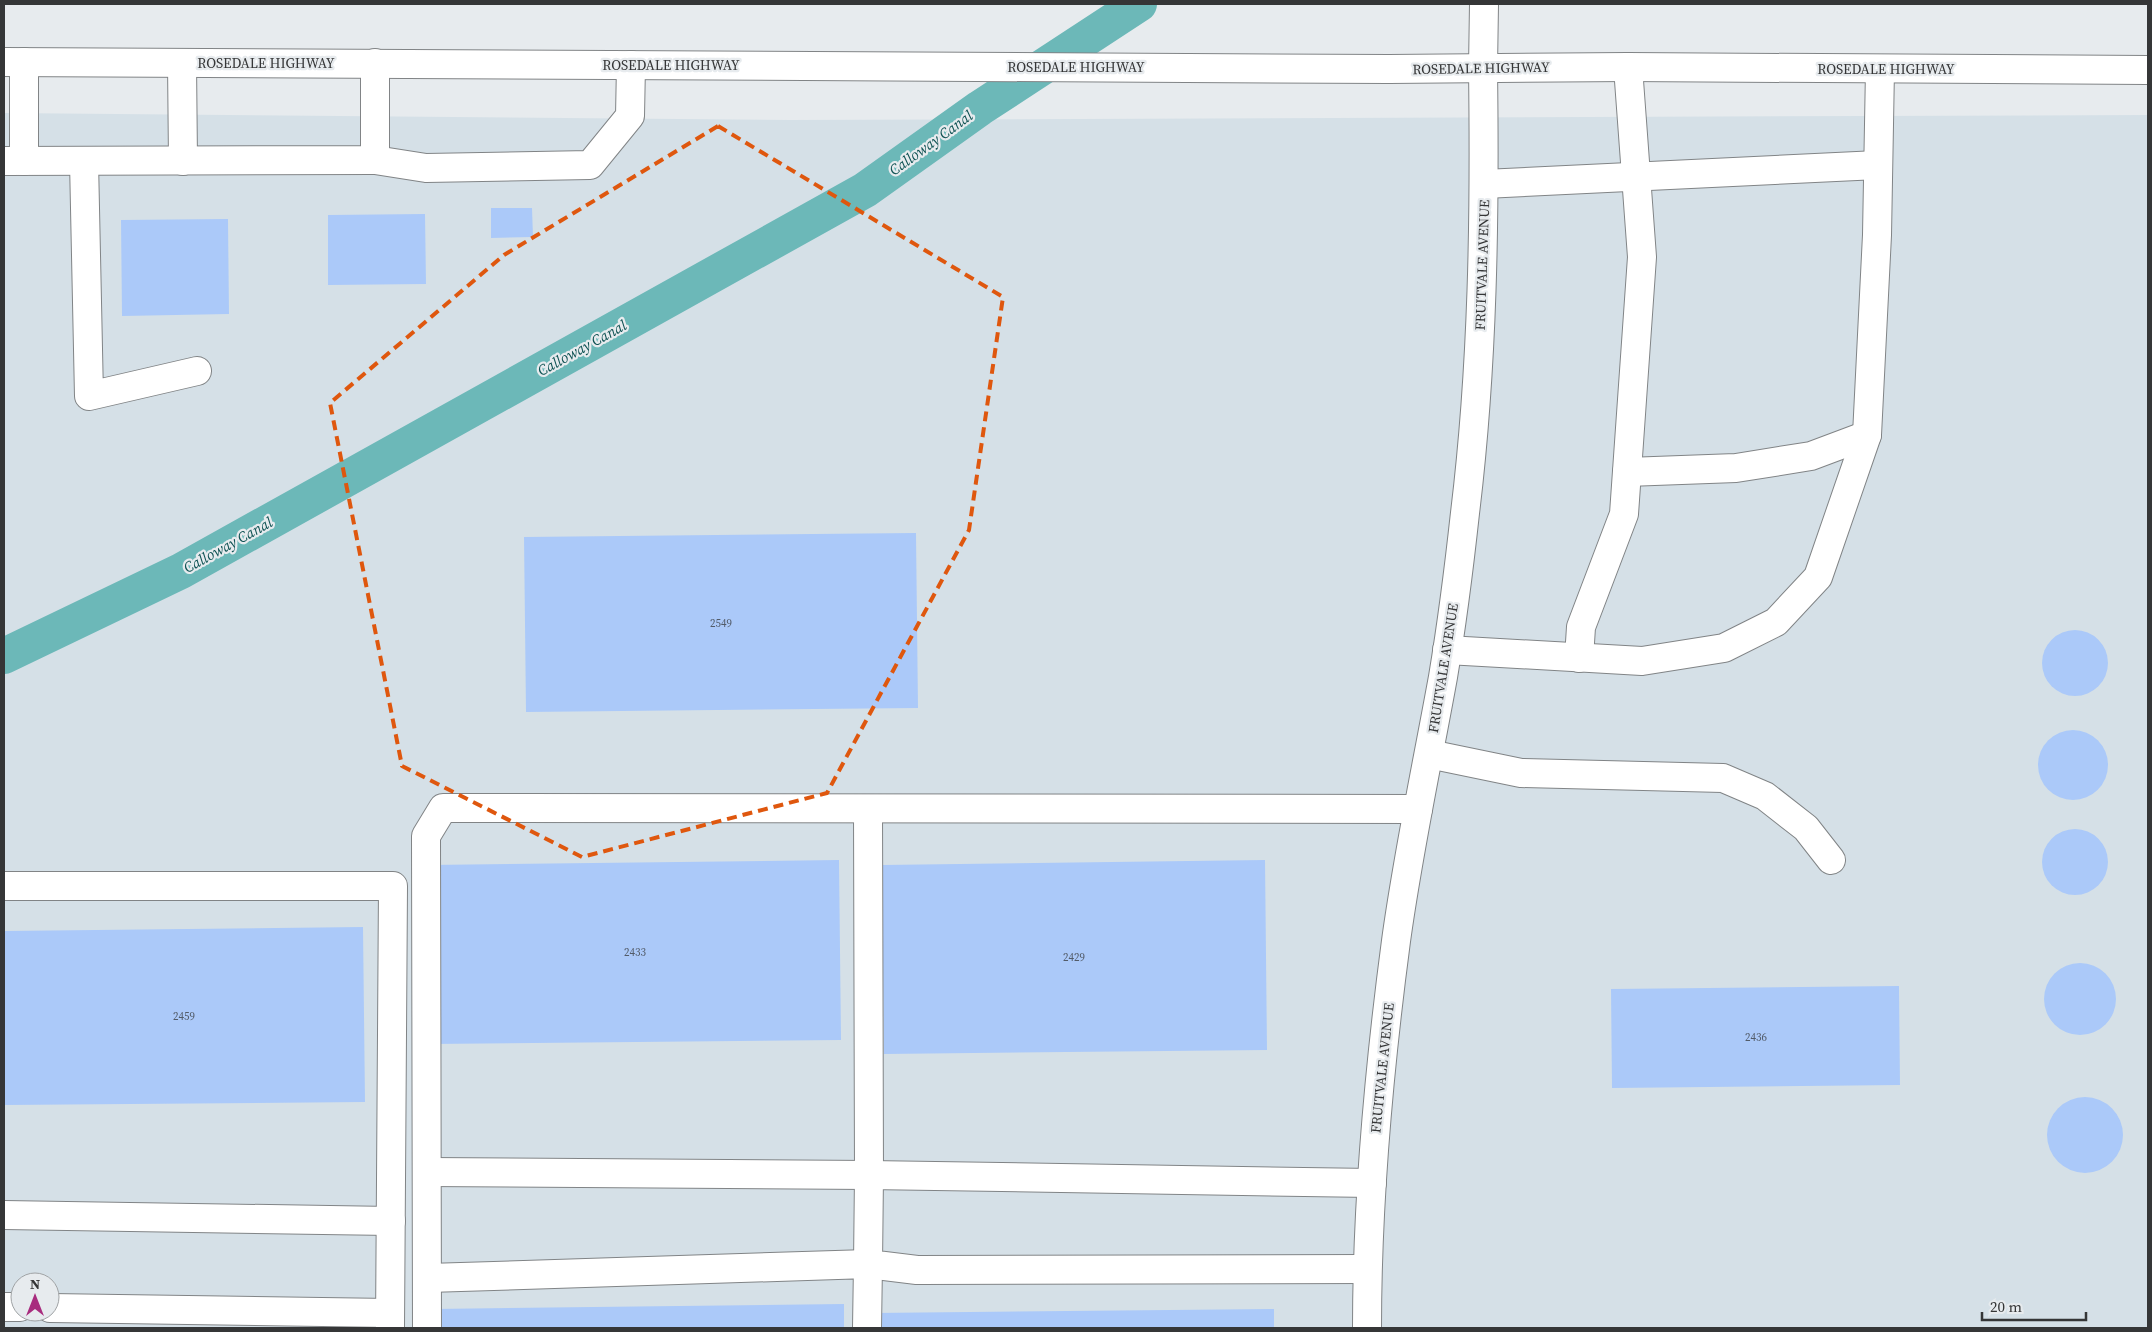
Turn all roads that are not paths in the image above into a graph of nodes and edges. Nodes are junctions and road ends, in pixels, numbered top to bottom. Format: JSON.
{"nodes":[{"id":1,"x":1484,"y":4,"type":"edge"},
{"id":2,"x":14,"y":62,"type":"edge"},
{"id":3,"x":182,"y":63,"type":"junction"},
{"id":4,"x":374,"y":63,"type":"junction"},
{"id":5,"x":631,"y":65,"type":"junction"},
{"id":6,"x":1628,"y":67,"type":"junction"},
{"id":7,"x":1483,"y":68,"type":"junction"},
{"id":8,"x":1880,"y":68,"type":"junction"},
{"id":9,"x":2148,"y":70,"type":"edge"},
{"id":10,"x":374,"y":160,"type":"junction"},
{"id":11,"x":14,"y":161,"type":"edge"},
{"id":12,"x":84,"y":161,"type":"junction"},
{"id":13,"x":183,"y":161,"type":"junction"},
{"id":14,"x":1878,"y":165,"type":"junction"},
{"id":15,"x":1636,"y":177,"type":"junction"},
{"id":16,"x":1484,"y":184,"type":"junction"},
{"id":17,"x":197,"y":371,"type":"dead end"},
{"id":18,"x":1867,"y":435,"type":"junction"},
{"id":19,"x":1627,"y":472,"type":"junction"},
{"id":20,"x":1447,"y":650,"type":"junction"},
{"id":21,"x":1579,"y":658,"type":"junction"},
{"id":22,"x":1429,"y":754,"type":"junction"},
{"id":23,"x":868,"y":809,"type":"junction"},
{"id":24,"x":1418,"y":810,"type":"junction"},
{"id":25,"x":1831,"y":860,"type":"dead end"},
{"id":26,"x":4,"y":886,"type":"edge"},
{"id":27,"x":427,"y":1172,"type":"junction"},
{"id":28,"x":869,"y":1175,"type":"junction"},
{"id":29,"x":1372,"y":1182,"type":"junction"},
{"id":30,"x":4,"y":1215,"type":"edge"},
{"id":31,"x":391,"y":1221,"type":"junction"},
{"id":32,"x":868,"y":1264,"type":"junction"},
{"id":33,"x":1367,"y":1268,"type":"junction"},
{"id":34,"x":428,"y":1278,"type":"junction"},
{"id":35,"x":60,"y":1308,"type":"edge"},
{"id":36,"x":390,"y":1320,"type":"edge"},
{"id":37,"x":427,"y":1328,"type":"edge"},
{"id":38,"x":867,"y":1328,"type":"edge"},
{"id":39,"x":1367,"y":1328,"type":"edge"}],
"edges":[{"from":1,"to":7,"type":"main road","name":"FRUITVALE AVENUE"},
{"from":2,"to":3,"type":"main road","name":"ROSEDALE HIGHWAY"},
{"from":2,"to":11,"type":"main road"},
{"from":3,"to":4,"type":"main road","name":"ROSEDALE HIGHWAY"},
{"from":3,"to":13,"type":"main road"},
{"from":4,"to":5,"type":"main road","name":"ROSEDALE HIGHWAY"},
{"from":4,"to":10,"type":"main road"},
{"from":5,"to":7,"type":"main road","name":"ROSEDALE HIGHWAY"},
{"from":5,"to":10,"type":"main road"},
{"from":6,"to":7,"type":"main road","name":"ROSEDALE HIGHWAY"},
{"from":6,"to":8,"type":"main road","name":"ROSEDALE HIGHWAY"},
{"from":6,"to":15,"type":"main road"},
{"from":7,"to":16,"type":"main road","name":"FRUITVALE AVENUE"},
{"from":8,"to":9,"type":"main road","name":"ROSEDALE HIGHWAY"},
{"from":8,"to":14,"type":"main road"},
{"from":10,"to":13,"type":"main road"},
{"from":11,"to":12,"type":"main road"},
{"from":12,"to":13,"type":"main road"},
{"from":12,"to":17,"type":"main road"},
{"from":14,"to":15,"type":"main road"},
{"from":14,"to":18,"type":"main road"},
{"from":15,"to":16,"type":"main road"},
{"from":15,"to":19,"type":"main road"},
{"from":16,"to":20,"type":"main road","name":"FRUITVALE AVENUE"},
{"from":18,"to":19,"type":"main road"},
{"from":18,"to":21,"type":"main road"},
{"from":19,"to":21,"type":"main road"},
{"from":20,"to":21,"type":"main road"},
{"from":20,"to":22,"type":"main road","name":"FRUITVALE AVENUE"},
{"from":22,"to":24,"type":"main road","name":"FRUITVALE AVENUE"},
{"from":22,"to":25,"type":"main road"},
{"from":23,"to":24,"type":"main road"},
{"from":23,"to":27,"type":"main road"},
{"from":23,"to":28,"type":"main road"},
{"from":24,"to":29,"type":"main road","name":"FRUITVALE AVENUE"},
{"from":26,"to":31,"type":"main road"},
{"from":27,"to":28,"type":"main road"},
{"from":27,"to":34,"type":"main road"},
{"from":28,"to":29,"type":"main road"},
{"from":28,"to":32,"type":"main road"},
{"from":29,"to":33,"type":"main road","name":"FRUITVALE AVENUE"},
{"from":30,"to":31,"type":"main road"},
{"from":31,"to":36,"type":"main road"},
{"from":32,"to":33,"type":"main road"},
{"from":32,"to":34,"type":"main road"},
{"from":32,"to":38,"type":"main road"},
{"from":33,"to":39,"type":"main road","name":"FRUITVALE AVENUE"},
{"from":34,"to":37,"type":"main road"},
{"from":35,"to":36,"type":"main road"}]}
